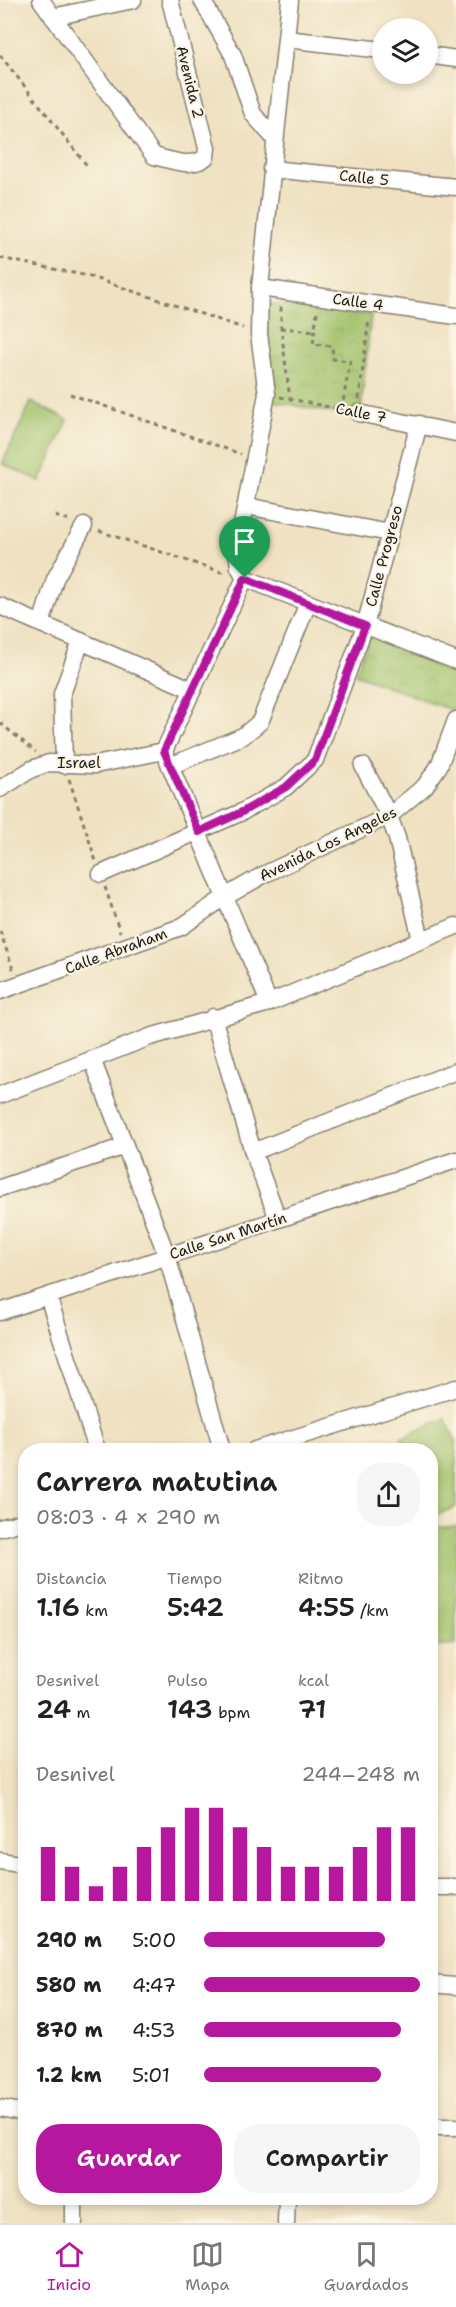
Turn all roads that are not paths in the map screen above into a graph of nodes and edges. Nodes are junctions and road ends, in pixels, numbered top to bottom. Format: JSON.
{"nodes":[{"id":1,"x":40,"y":0,"type":"edge"},
{"id":2,"x":133,"y":0,"type":"edge"},
{"id":3,"x":171,"y":0,"type":"edge"},
{"id":4,"x":202,"y":0,"type":"edge"},
{"id":5,"x":290,"y":0,"type":"edge"},
{"id":6,"x":53,"y":17,"type":"junction"},
{"id":7,"x":286,"y":39,"type":"junction"},
{"id":8,"x":372,"y":49,"type":"edge"},
{"id":9,"x":438,"y":56,"type":"edge"},
{"id":10,"x":456,"y":58,"type":"edge"},
{"id":11,"x":274,"y":138,"type":"junction"},
{"id":12,"x":271,"y":169,"type":"junction"},
{"id":13,"x":456,"y":187,"type":"edge"},
{"id":14,"x":260,"y":288,"type":"junction"},
{"id":15,"x":456,"y":316,"type":"edge"},
{"id":16,"x":350,"y":411,"type":"road end"},
{"id":17,"x":419,"y":424,"type":"junction"},
{"id":18,"x":456,"y":433,"type":"edge"},
{"id":19,"x":246,"y":506,"type":"junction"},
{"id":20,"x":84,"y":526,"type":"road end"},
{"id":21,"x":390,"y":532,"type":"junction"},
{"id":22,"x":245,"y":578,"type":"junction"},
{"id":23,"x":308,"y":603,"type":"junction"},
{"id":24,"x":0,"y":606,"type":"edge"},
{"id":25,"x":41,"y":624,"type":"junction"},
{"id":26,"x":365,"y":626,"type":"junction"},
{"id":27,"x":81,"y":641,"type":"junction"},
{"id":28,"x":456,"y":661,"type":"edge"},
{"id":29,"x":193,"y":690,"type":"junction"},
{"id":30,"x":456,"y":720,"type":"edge"},
{"id":31,"x":167,"y":759,"type":"junction"},
{"id":32,"x":56,"y":764,"type":"junction"},
{"id":33,"x":363,"y":766,"type":"dead end"},
{"id":34,"x":0,"y":789,"type":"edge"},
{"id":35,"x":390,"y":816,"type":"junction"},
{"id":36,"x":199,"y":832,"type":"junction"},
{"id":37,"x":101,"y":874,"type":"road end"},
{"id":38,"x":225,"y":897,"type":"junction"},
{"id":39,"x":456,"y":926,"type":"edge"},
{"id":40,"x":421,"y":940,"type":"junction"},
{"id":41,"x":0,"y":991,"type":"edge"},
{"id":42,"x":269,"y":1003,"type":"junction"},
{"id":43,"x":213,"y":1017,"type":"junction"},
{"id":44,"x":92,"y":1059,"type":"junction"},
{"id":45,"x":456,"y":1071,"type":"edge"},
{"id":46,"x":0,"y":1095,"type":"edge"},
{"id":47,"x":125,"y":1146,"type":"junction"},
{"id":48,"x":253,"y":1152,"type":"junction"},
{"id":49,"x":456,"y":1160,"type":"edge"},
{"id":50,"x":0,"y":1188,"type":"edge"},
{"id":51,"x":278,"y":1219,"type":"junction"},
{"id":52,"x":167,"y":1256,"type":"junction"},
{"id":53,"x":48,"y":1296,"type":"junction"},
{"id":54,"x":0,"y":1312,"type":"edge"},
{"id":55,"x":456,"y":1388,"type":"edge"},
{"id":56,"x":96,"y":1443,"type":"edge"},
{"id":57,"x":220,"y":1443,"type":"edge"},
{"id":58,"x":278,"y":1443,"type":"edge"},
{"id":59,"x":18,"y":1523,"type":"edge"},
{"id":60,"x":0,"y":1528,"type":"edge"},
{"id":61,"x":0,"y":1861,"type":"edge"},
{"id":62,"x":18,"y":1864,"type":"edge"},
{"id":63,"x":438,"y":1887,"type":"edge"},
{"id":64,"x":456,"y":1887,"type":"edge"},
{"id":65,"x":438,"y":1985,"type":"edge"},
{"id":66,"x":455,"y":1986,"type":"edge"},
{"id":67,"x":0,"y":2108,"type":"edge"},
{"id":68,"x":18,"y":2111,"type":"edge"},
{"id":69,"x":438,"y":2127,"type":"edge"},
{"id":70,"x":456,"y":2127,"type":"edge"},
{"id":71,"x":74,"y":2205,"type":"edge"},
{"id":72,"x":287,"y":2205,"type":"edge"},
{"id":73,"x":74,"y":2223,"type":"edge"},
{"id":74,"x":286,"y":2223,"type":"edge"}],
"edges":[{"from":1,"to":6,"type":"street"},
{"from":2,"to":6,"type":"street"},
{"from":3,"to":6,"type":"street","name":"Avenida 2"},
{"from":4,"to":11,"type":"street"},
{"from":5,"to":7,"type":"street"},
{"from":7,"to":8,"type":"street"},
{"from":7,"to":11,"type":"street"},
{"from":9,"to":10,"type":"street"},
{"from":11,"to":12,"type":"street"},
{"from":12,"to":13,"type":"street","name":"Calle 5"},
{"from":12,"to":14,"type":"street"},
{"from":14,"to":15,"type":"street","name":"Calle 4"},
{"from":14,"to":19,"type":"street"},
{"from":16,"to":17,"type":"street","name":"Calle 7"},
{"from":17,"to":18,"type":"street","name":"Calle 7"},
{"from":17,"to":21,"type":"street","name":"Calle Progreso"},
{"from":19,"to":21,"type":"street"},
{"from":19,"to":22,"type":"street"},
{"from":20,"to":25,"type":"street"},
{"from":21,"to":26,"type":"street","name":"Calle Progreso"},
{"from":22,"to":23,"type":"street"},
{"from":22,"to":29,"type":"street"},
{"from":23,"to":26,"type":"street"},
{"from":23,"to":31,"type":"street","name":"Israel"},
{"from":24,"to":25,"type":"street"},
{"from":25,"to":27,"type":"street"},
{"from":26,"to":28,"type":"street"},
{"from":26,"to":36,"type":"street","name":"Calle Progreso"},
{"from":27,"to":29,"type":"street"},
{"from":27,"to":32,"type":"street"},
{"from":29,"to":31,"type":"street"},
{"from":30,"to":35,"type":"street","name":"Avenida Los Angeles"},
{"from":31,"to":32,"type":"street","name":"Israel"},
{"from":31,"to":36,"type":"street"},
{"from":32,"to":34,"type":"street","name":"Israel"},
{"from":33,"to":35,"type":"street"},
{"from":35,"to":38,"type":"street","name":"Avenida Los Angeles"},
{"from":35,"to":40,"type":"street"},
{"from":36,"to":37,"type":"street","name":"Calle Progreso"},
{"from":36,"to":38,"type":"street"},
{"from":38,"to":41,"type":"street","name":"Calle Abraham"},
{"from":38,"to":42,"type":"street"},
{"from":39,"to":40,"type":"street"},
{"from":40,"to":42,"type":"street"},
{"from":42,"to":43,"type":"street"},
{"from":43,"to":44,"type":"street"},
{"from":43,"to":48,"type":"street"},
{"from":44,"to":46,"type":"street"},
{"from":44,"to":47,"type":"street"},
{"from":45,"to":48,"type":"street"},
{"from":47,"to":50,"type":"street"},
{"from":47,"to":52,"type":"street"},
{"from":48,"to":51,"type":"street"},
{"from":49,"to":51,"type":"street","name":"Calle San Martín"},
{"from":51,"to":52,"type":"street","name":"Calle San Martín"},
{"from":52,"to":53,"type":"street","name":"Calle San Martín"},
{"from":52,"to":57,"type":"street"},
{"from":53,"to":54,"type":"street","name":"Calle San Martín"},
{"from":53,"to":56,"type":"street"},
{"from":55,"to":58,"type":"street"},
{"from":59,"to":60,"type":"street"},
{"from":61,"to":62,"type":"street"},
{"from":63,"to":64,"type":"street"},
{"from":65,"to":66,"type":"street"},
{"from":67,"to":68,"type":"street"},
{"from":69,"to":70,"type":"street"},
{"from":71,"to":73,"type":"street"},
{"from":72,"to":74,"type":"street"}]}
